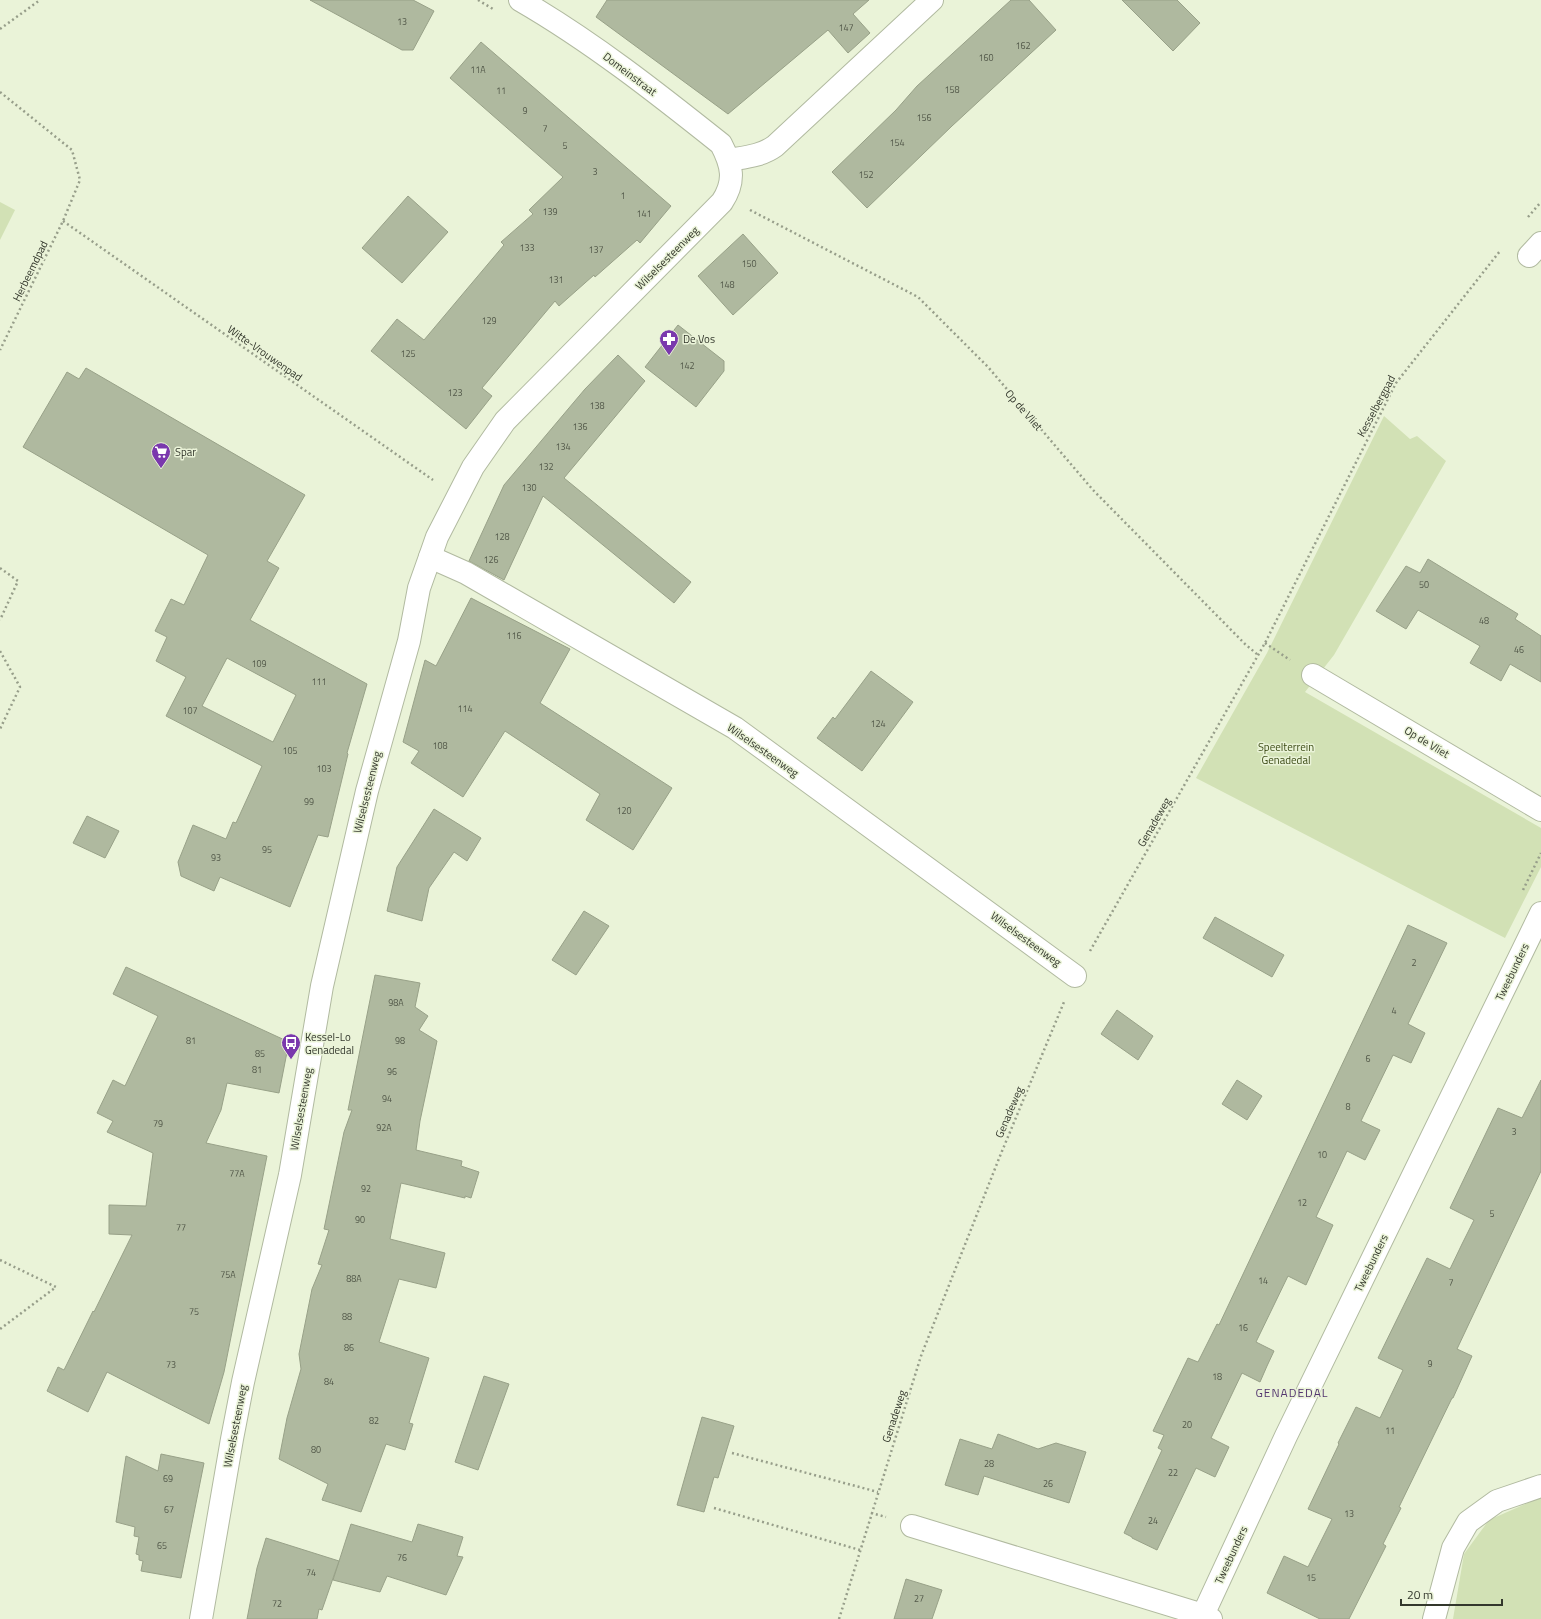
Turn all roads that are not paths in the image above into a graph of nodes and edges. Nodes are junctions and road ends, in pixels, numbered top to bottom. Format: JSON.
{"nodes":[{"id":1,"x":520,"y":0,"type":"edge"},
{"id":2,"x":932,"y":0,"type":"edge"},
{"id":3,"x":729,"y":160,"type":"junction"},
{"id":4,"x":430,"y":557,"type":"junction"},
{"id":5,"x":1313,"y":675,"type":"dead end"},
{"id":6,"x":1541,"y":810,"type":"edge"},
{"id":7,"x":1541,"y":913,"type":"edge"},
{"id":8,"x":1075,"y":976,"type":"road end"},
{"id":9,"x":1541,"y":1486,"type":"edge"},
{"id":10,"x":912,"y":1526,"type":"dead end"},
{"id":11,"x":1207,"y":1617,"type":"edge"},
{"id":12,"x":201,"y":1619,"type":"edge"},
{"id":13,"x":1434,"y":1619,"type":"edge"}],
"edges":[{"from":1,"to":3,"type":"street","name":"Domeinstraat"},
{"from":2,"to":3,"type":"street"},
{"from":3,"to":4,"type":"street","name":"Wilselsesteenweg"},
{"from":4,"to":8,"type":"street","name":"Wilselsesteenweg"},
{"from":4,"to":12,"type":"street","name":"Wilselsesteenweg"},
{"from":5,"to":6,"type":"street","name":"Op de Vliet"},
{"from":7,"to":11,"type":"street","name":"Tweebunders"},
{"from":9,"to":13,"type":"street"},
{"from":10,"to":11,"type":"street","name":"Tweebunders"}]}
